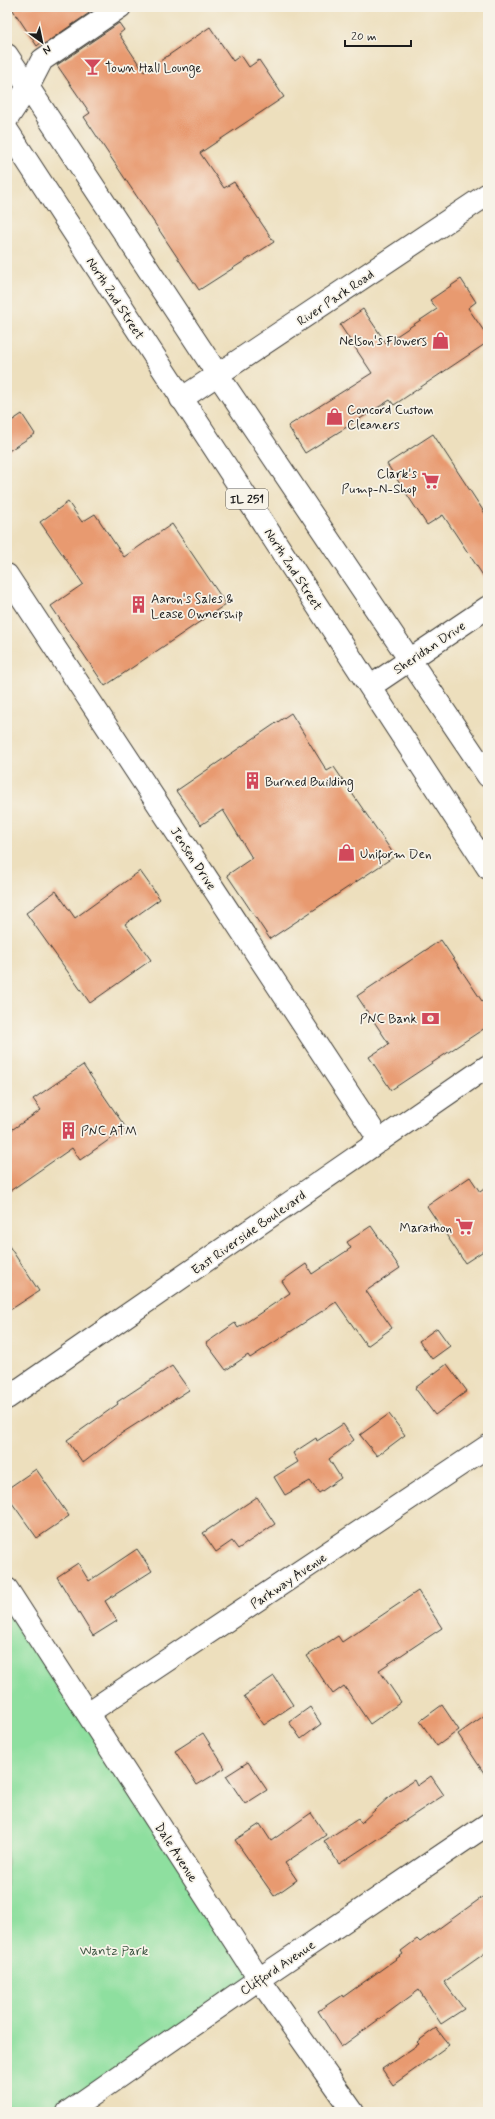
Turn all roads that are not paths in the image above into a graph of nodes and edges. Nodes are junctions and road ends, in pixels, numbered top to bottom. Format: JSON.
{"nodes":[{"id":1,"x":120,"y":7,"type":"edge"},
{"id":2,"x":7,"y":55,"type":"edge"},
{"id":3,"x":28,"y":87,"type":"junction"},
{"id":4,"x":7,"y":119,"type":"edge"},
{"id":5,"x":7,"y":130,"type":"edge"},
{"id":6,"x":488,"y":194,"type":"edge"},
{"id":7,"x":218,"y":375,"type":"junction"},
{"id":8,"x":182,"y":399,"type":"junction"},
{"id":9,"x":7,"y":575,"type":"edge"},
{"id":10,"x":488,"y":607,"type":"edge"},
{"id":11,"x":410,"y":660,"type":"junction"},
{"id":12,"x":371,"y":686,"type":"junction"},
{"id":13,"x":488,"y":776,"type":"edge"},
{"id":14,"x":488,"y":868,"type":"edge"},
{"id":15,"x":488,"y":1066,"type":"edge"},
{"id":16,"x":380,"y":1141,"type":"junction"},
{"id":17,"x":7,"y":1398,"type":"edge"},
{"id":18,"x":488,"y":1446,"type":"edge"},
{"id":19,"x":7,"y":1589,"type":"edge"},
{"id":20,"x":88,"y":1713,"type":"junction"},
{"id":21,"x":488,"y":1824,"type":"edge"},
{"id":22,"x":259,"y":1979,"type":"junction"},
{"id":23,"x":68,"y":2112,"type":"edge"},
{"id":24,"x":353,"y":2112,"type":"edge"}],
"edges":[{"from":1,"to":3,"type":"street"},
{"from":2,"to":3,"type":"street"},
{"from":3,"to":4,"type":"street"},
{"from":3,"to":7,"type":"street"},
{"from":5,"to":8,"type":"street","name":"North 2nd Street","number":"IL 251"},
{"from":6,"to":7,"type":"street","name":"River Park Road"},
{"from":7,"to":8,"type":"street","name":"River Park Road"},
{"from":7,"to":11,"type":"street"},
{"from":8,"to":12,"type":"street","name":"North 2nd Street","number":"IL 251"},
{"from":9,"to":16,"type":"street","name":"Jensen Drive"},
{"from":10,"to":11,"type":"street","name":"Sheridan Drive"},
{"from":11,"to":12,"type":"street","name":"Sheridan Drive"},
{"from":11,"to":13,"type":"street"},
{"from":12,"to":14,"type":"street","name":"North 2nd Street","number":"IL 251"},
{"from":15,"to":16,"type":"street","name":"East Riverside Boulevard"},
{"from":16,"to":17,"type":"street","name":"East Riverside Boulevard"},
{"from":18,"to":20,"type":"street","name":"Parkway Avenue"},
{"from":19,"to":20,"type":"street","name":"Dale Avenue"},
{"from":20,"to":22,"type":"street","name":"Dale Avenue"},
{"from":21,"to":22,"type":"street","name":"Clifford Avenue"},
{"from":22,"to":23,"type":"street","name":"Clifford Avenue"},
{"from":22,"to":24,"type":"street","name":"Dale Avenue"}]}
